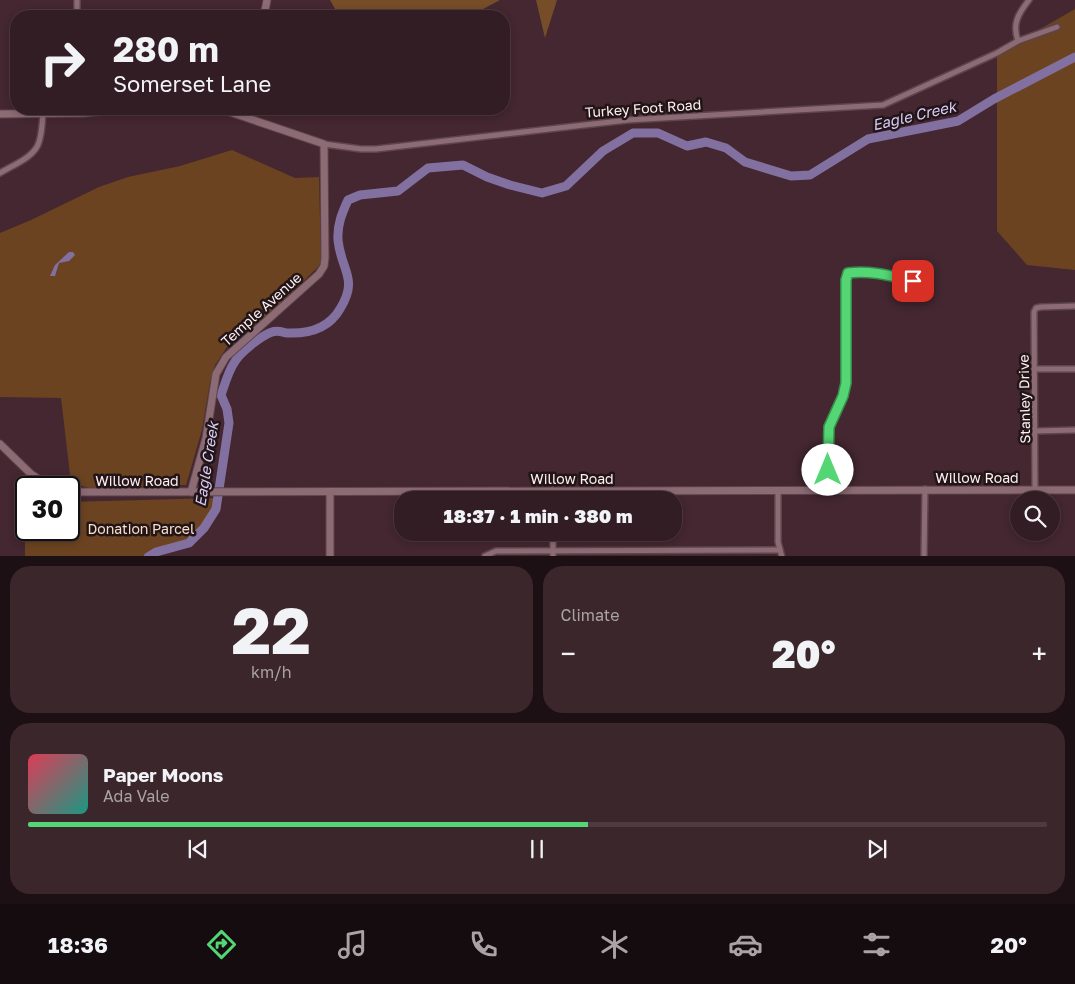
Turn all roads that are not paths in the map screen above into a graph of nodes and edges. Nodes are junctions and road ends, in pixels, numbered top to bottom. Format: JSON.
{"nodes":[{"id":1,"x":1029,"y":0,"type":"edge"},
{"id":2,"x":1056,"y":27,"type":"dead end"},
{"id":3,"x":1018,"y":41,"type":"junction"},
{"id":4,"x":43,"y":115,"type":"edge"},
{"id":5,"x":239,"y":115,"type":"edge"},
{"id":6,"x":324,"y":144,"type":"junction"},
{"id":7,"x":0,"y":173,"type":"edge"},
{"id":8,"x":913,"y":281,"type":"dead end"},
{"id":9,"x":1075,"y":306,"type":"edge"},
{"id":10,"x":1075,"y":368,"type":"edge"},
{"id":11,"x":1034,"y":369,"type":"junction"},
{"id":12,"x":1075,"y":430,"type":"edge"},
{"id":13,"x":1035,"y":431,"type":"junction"},
{"id":14,"x":1,"y":447,"type":"edge"},
{"id":15,"x":34,"y":476,"type":"edge"},
{"id":16,"x":925,"y":489,"type":"junction"},
{"id":17,"x":552,"y":490,"type":"joint"},
{"id":18,"x":778,"y":490,"type":"junction"},
{"id":19,"x":828,"y":490,"type":"junction"},
{"id":20,"x":1035,"y":490,"type":"junction"},
{"id":21,"x":1075,"y":490,"type":"edge"},
{"id":22,"x":80,"y":492,"type":"edge"},
{"id":23,"x":191,"y":492,"type":"junction"},
{"id":24,"x":330,"y":492,"type":"junction"},
{"id":25,"x":553,"y":541,"type":"edge"},
{"id":26,"x":721,"y":550,"type":"junction"},
{"id":27,"x":780,"y":550,"type":"junction"},
{"id":28,"x":553,"y":554,"type":"edge"},
{"id":29,"x":330,"y":556,"type":"edge"},
{"id":30,"x":485,"y":556,"type":"edge"},
{"id":31,"x":722,"y":556,"type":"edge"},
{"id":32,"x":782,"y":556,"type":"edge"},
{"id":33,"x":924,"y":556,"type":"edge"}],
"edges":[{"from":1,"to":3,"type":"street"},
{"from":2,"to":3,"type":"street","name":"Turkey Foot Road"},
{"from":3,"to":6,"type":"street","name":"Turkey Foot Road"},
{"from":4,"to":7,"type":"street"},
{"from":5,"to":6,"type":"street","name":"Turkey Foot Road"},
{"from":6,"to":23,"type":"street","name":"Temple Avenue"},
{"from":8,"to":19,"type":"street"},
{"from":9,"to":11,"type":"street","name":"Stanley Drive"},
{"from":10,"to":11,"type":"street"},
{"from":11,"to":13,"type":"street","name":"Stanley Drive"},
{"from":12,"to":13,"type":"street"},
{"from":13,"to":20,"type":"street","name":"Stanley Drive"},
{"from":14,"to":15,"type":"street"},
{"from":16,"to":19,"type":"street","name":"Willow Road"},
{"from":16,"to":20,"type":"street","name":"Willow Road"},
{"from":16,"to":33,"type":"street"},
{"from":17,"to":18,"type":"street","name":"Willow Road"},
{"from":17,"to":24,"type":"street","name":"Willow Road"},
{"from":18,"to":19,"type":"street","name":"Willow Road"},
{"from":18,"to":27,"type":"street"},
{"from":20,"to":21,"type":"street","name":"Willow Road"},
{"from":22,"to":23,"type":"street","name":"Willow Road"},
{"from":23,"to":24,"type":"street","name":"Willow Road"},
{"from":24,"to":29,"type":"street"},
{"from":25,"to":28,"type":"street"},
{"from":26,"to":27,"type":"street"},
{"from":26,"to":28,"type":"street"},
{"from":26,"to":31,"type":"street"},
{"from":27,"to":32,"type":"street"},
{"from":28,"to":30,"type":"street"}]}
